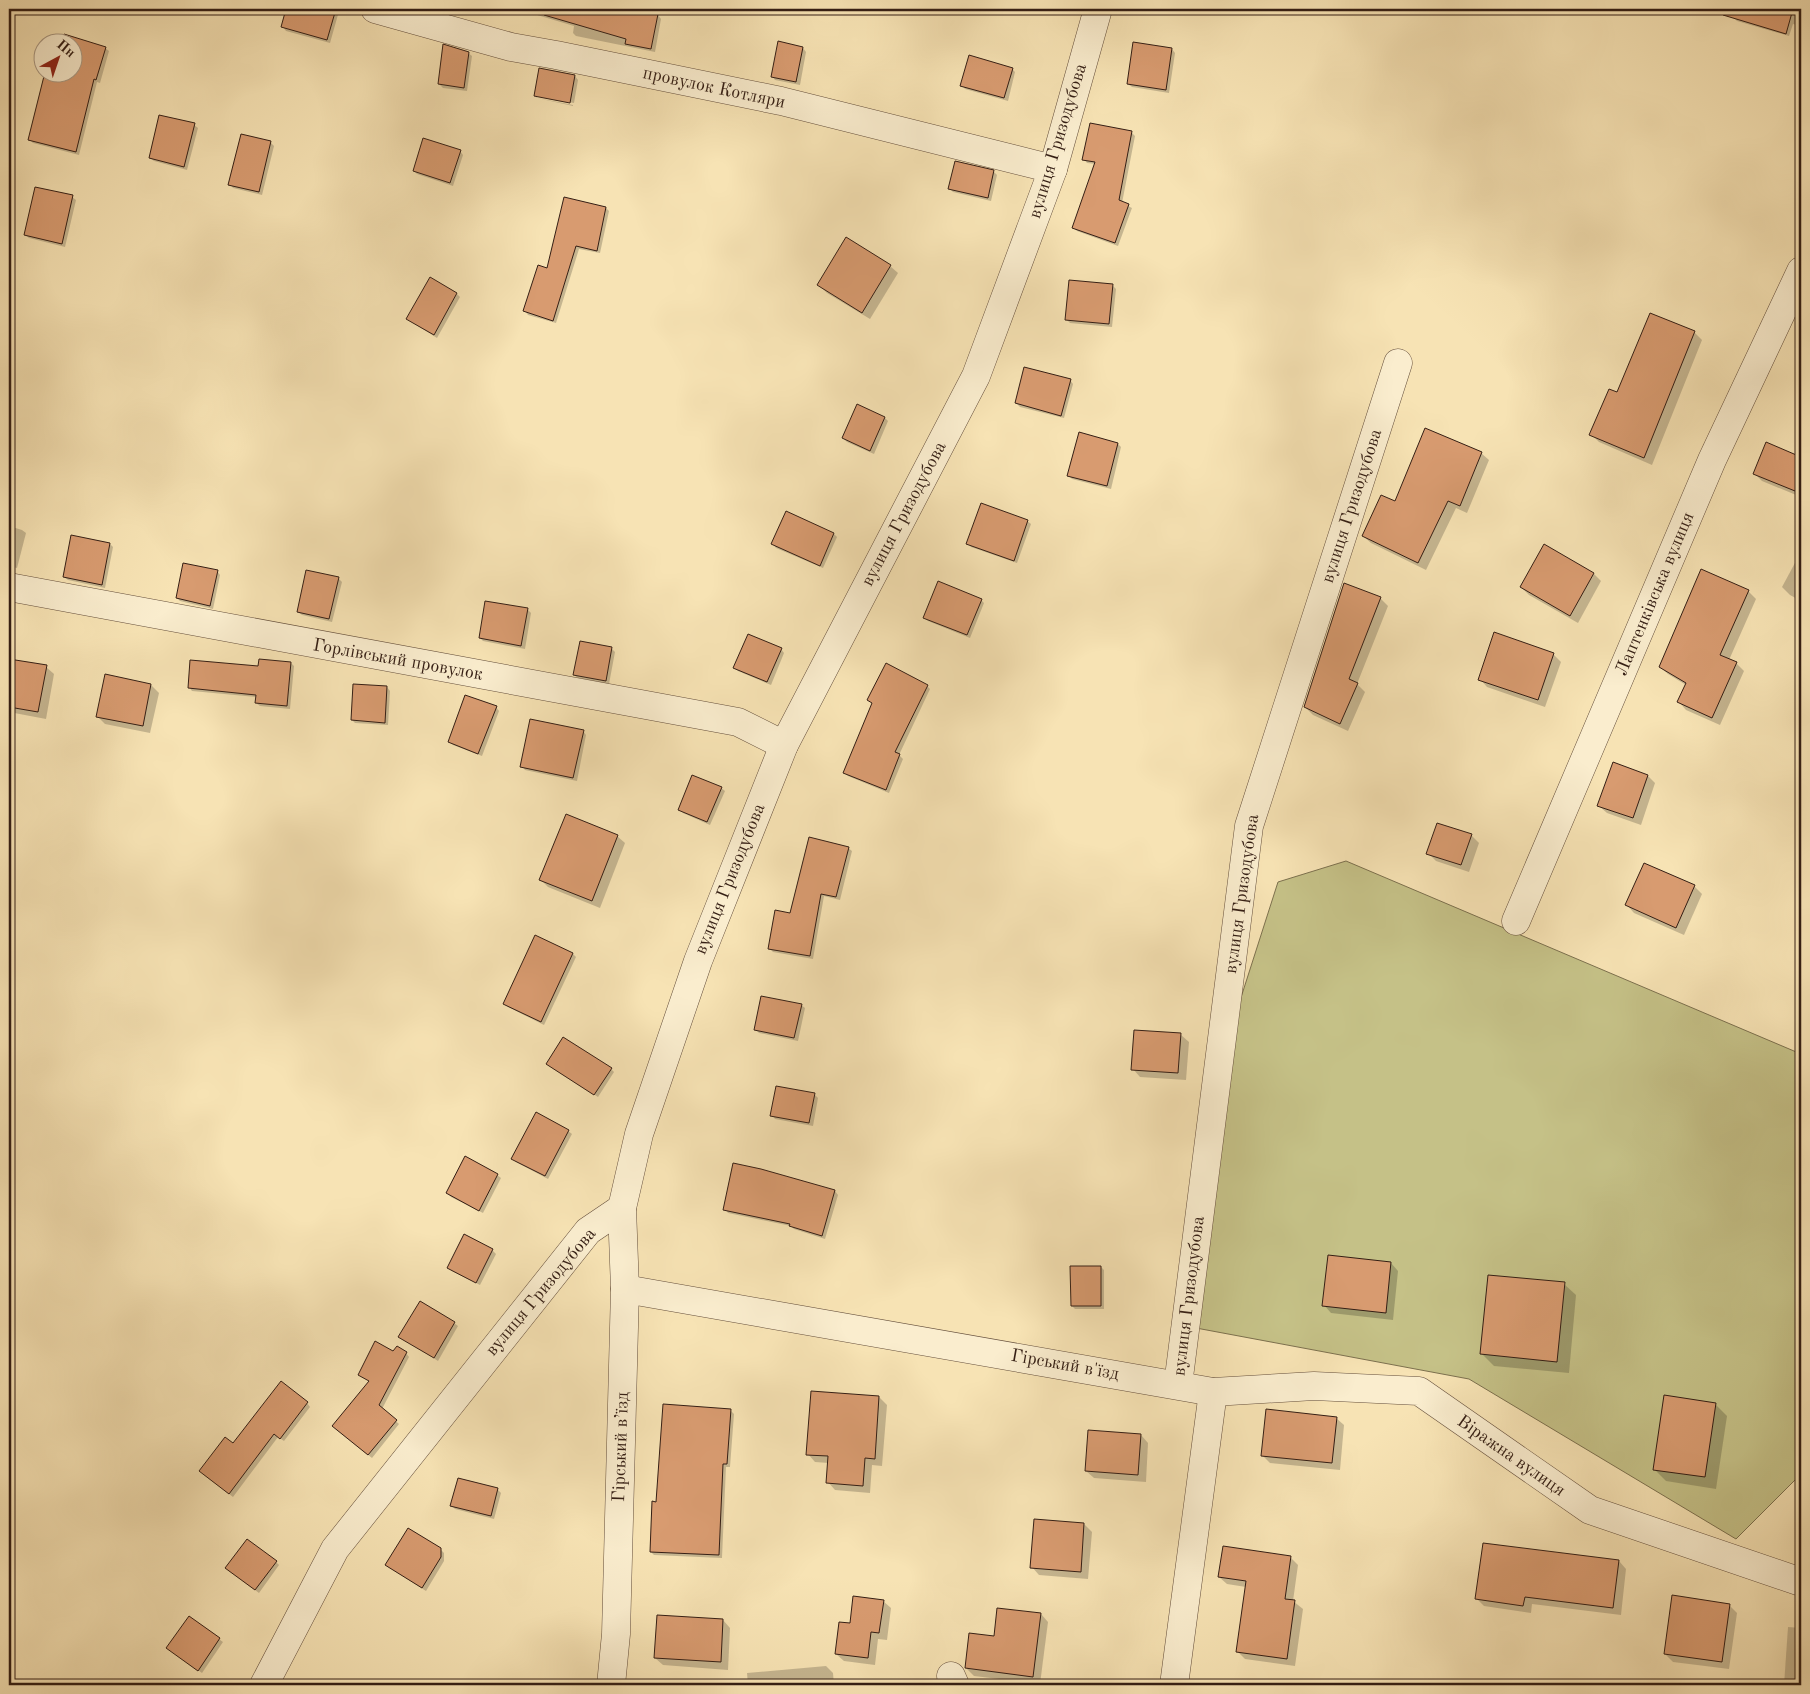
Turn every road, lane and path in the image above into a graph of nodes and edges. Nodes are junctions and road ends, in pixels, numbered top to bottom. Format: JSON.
{"nodes":[{"id":1,"x":375,"y":9,"type":"edge"},
{"id":2,"x":1098,"y":9,"type":"edge"},
{"id":3,"x":1053,"y":169,"type":"junction"},
{"id":4,"x":1801,"y":271,"type":"edge"},
{"id":5,"x":1398,"y":363,"type":"dead end"},
{"id":6,"x":9,"y":587,"type":"edge"},
{"id":7,"x":784,"y":745,"type":"junction"},
{"id":8,"x":1516,"y":922,"type":"dead end"},
{"id":9,"x":622,"y":1208,"type":"junction"},
{"id":10,"x":626,"y":1289,"type":"junction"},
{"id":11,"x":1178,"y":1385,"type":"junction"},
{"id":12,"x":1213,"y":1392,"type":"junction"},
{"id":13,"x":1801,"y":1582,"type":"edge"},
{"id":14,"x":264,"y":1685,"type":"edge"},
{"id":15,"x":610,"y":1685,"type":"edge"},
{"id":16,"x":1174,"y":1685,"type":"edge"}],
"edges":[{"from":1,"to":3,"type":"street","name":"провулок Котляри"},
{"from":2,"to":3,"type":"street","name":"вулиця Гризодубова"},
{"from":3,"to":7,"type":"street","name":"вулиця Гризодубова"},
{"from":4,"to":8,"type":"street","name":"Лаптенківська вулиця"},
{"from":5,"to":11,"type":"street","name":"вулиця Гризодубова"},
{"from":6,"to":7,"type":"street","name":"Горлівський провулок"},
{"from":7,"to":9,"type":"street","name":"вулиця Гризодубова"},
{"from":9,"to":10,"type":"street","name":"Гірський в’їзд"},
{"from":9,"to":14,"type":"street","name":"вулиця Гризодубова"},
{"from":10,"to":11,"type":"street","name":"Гірський в'їзд"},
{"from":10,"to":15,"type":"street","name":"Гірський в’їзд"},
{"from":11,"to":12,"type":"street","name":"Гірський в'їзд"},
{"from":12,"to":13,"type":"street","name":"Віражна вулиця"},
{"from":12,"to":16,"type":"street"}]}
